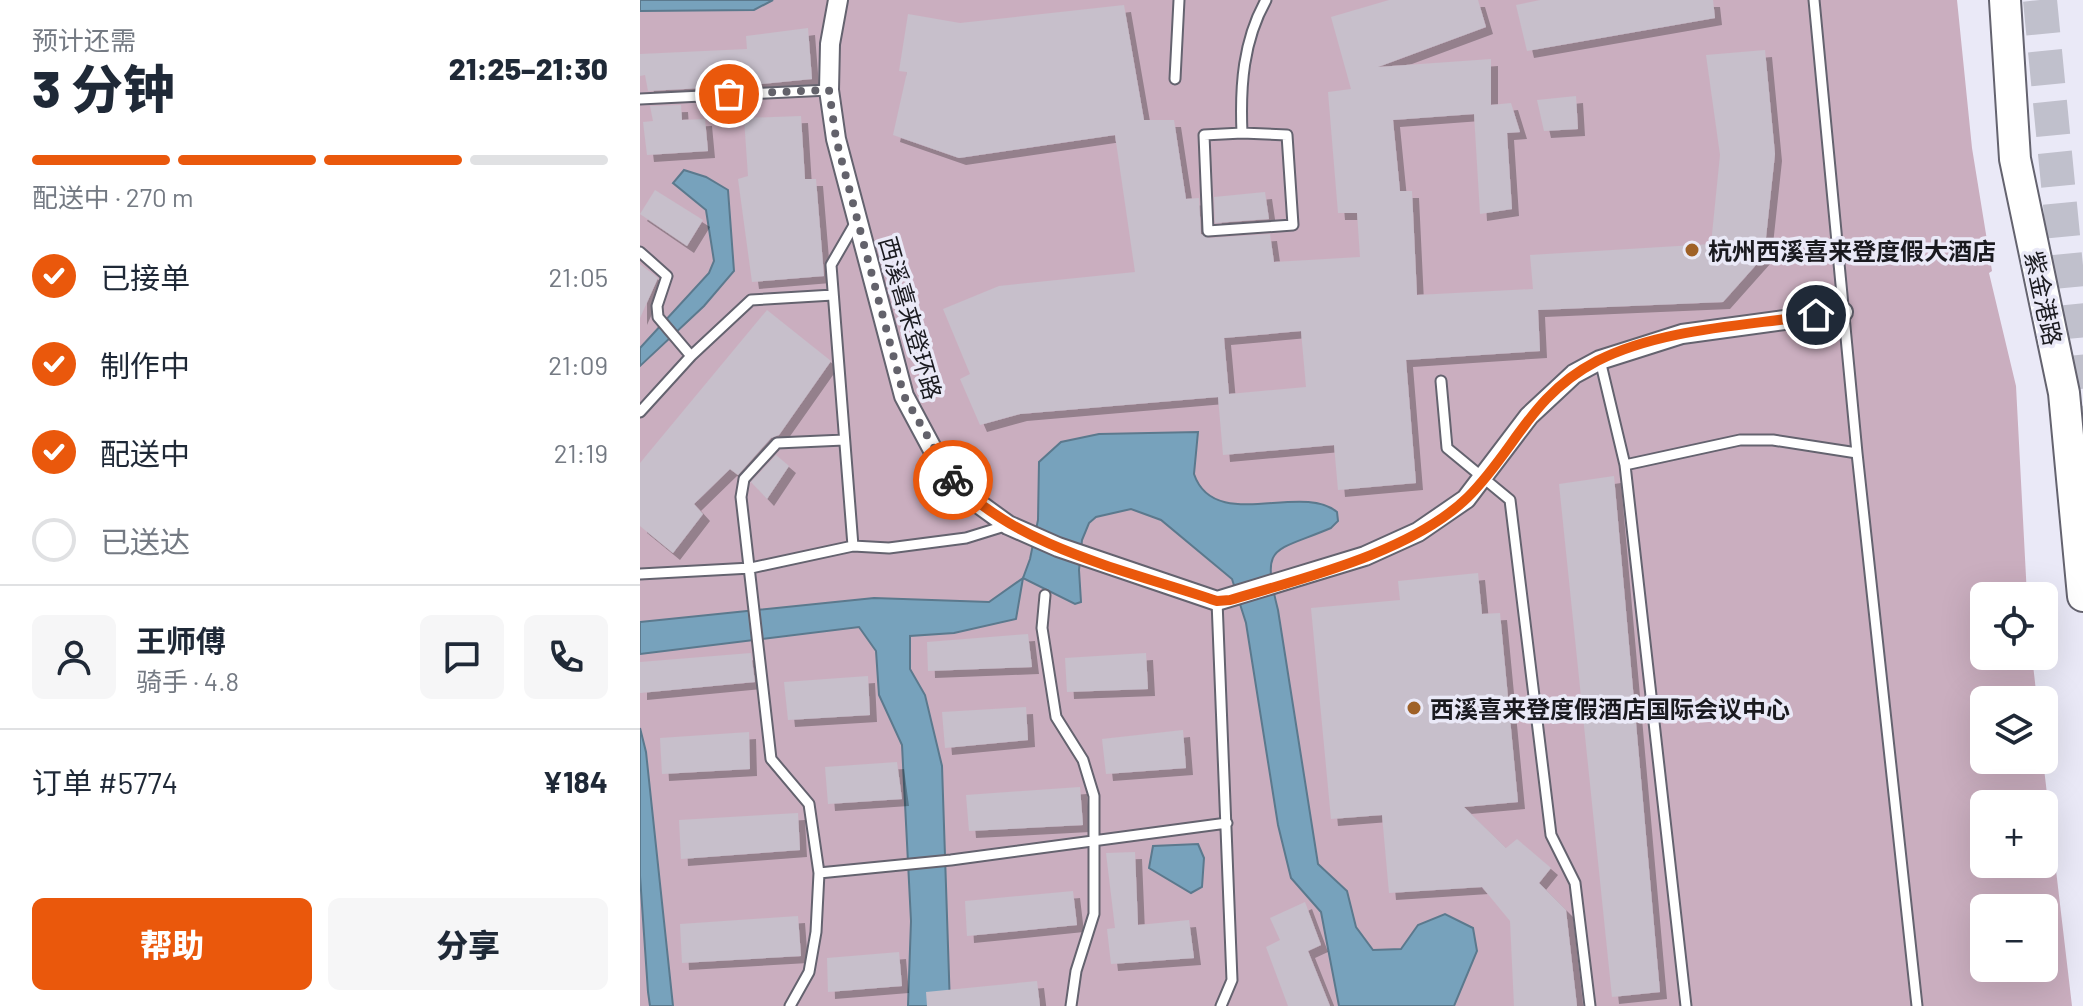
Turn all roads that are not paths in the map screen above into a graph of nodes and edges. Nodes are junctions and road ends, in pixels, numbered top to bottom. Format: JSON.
{"nodes":[{"id":1,"x":838,"y":0,"type":"edge"},
{"id":2,"x":1179,"y":0,"type":"edge"},
{"id":3,"x":1266,"y":0,"type":"edge"},
{"id":4,"x":1814,"y":0,"type":"edge"},
{"id":5,"x":2005,"y":0,"type":"edge"},
{"id":6,"x":1175,"y":79,"type":"dead end"},
{"id":7,"x":829,"y":90,"type":"junction"},
{"id":8,"x":640,"y":99,"type":"edge"},
{"id":9,"x":1242,"y":133,"type":"junction"},
{"id":10,"x":857,"y":220,"type":"junction"},
{"id":11,"x":640,"y":252,"type":"edge"},
{"id":12,"x":833,"y":295,"type":"junction"},
{"id":13,"x":1843,"y":312,"type":"junction"},
{"id":14,"x":691,"y":356,"type":"junction"},
{"id":15,"x":1600,"y":360,"type":"junction"},
{"id":16,"x":1441,"y":381,"type":"dead end"},
{"id":17,"x":640,"y":412,"type":"edge"},
{"id":18,"x":844,"y":440,"type":"junction"},
{"id":19,"x":1857,"y":453,"type":"junction"},
{"id":20,"x":1625,"y":465,"type":"junction"},
{"id":21,"x":1486,"y":477,"type":"junction"},
{"id":22,"x":1008,"y":525,"type":"junction"},
{"id":23,"x":853,"y":546,"type":"junction"},
{"id":24,"x":751,"y":568,"type":"junction"},
{"id":25,"x":640,"y":574,"type":"edge"},
{"id":26,"x":1045,"y":595,"type":"dead end"},
{"id":27,"x":2083,"y":596,"type":"edge"},
{"id":28,"x":1223,"y":601,"type":"junction"},
{"id":29,"x":1227,"y":823,"type":"junction"},
{"id":30,"x":1093,"y":843,"type":"junction"},
{"id":31,"x":819,"y":873,"type":"junction"},
{"id":32,"x":790,"y":1006,"type":"edge"},
{"id":33,"x":1071,"y":1006,"type":"edge"},
{"id":34,"x":1221,"y":1006,"type":"edge"},
{"id":35,"x":1590,"y":1006,"type":"edge"},
{"id":36,"x":1686,"y":1006,"type":"edge"},
{"id":37,"x":1917,"y":1006,"type":"edge"}],
"edges":[{"from":1,"to":7,"type":"street","name":"西溪喜来登环路"},
{"from":2,"to":6,"type":"lane"},
{"from":3,"to":9,"type":"lane"},
{"from":4,"to":13,"type":"lane"},
{"from":5,"to":27,"type":"main road","name":"紫金港路"},
{"from":7,"to":8,"type":"lane"},
{"from":7,"to":10,"type":"street","name":"西溪喜来登环路"},
{"from":9,"to":9,"type":"lane"},
{"from":10,"to":12,"type":"lane"},
{"from":10,"to":22,"type":"street","name":"西溪喜来登环路"},
{"from":11,"to":14,"type":"lane"},
{"from":12,"to":14,"type":"lane"},
{"from":12,"to":18,"type":"lane"},
{"from":13,"to":15,"type":"street"},
{"from":13,"to":19,"type":"lane"},
{"from":14,"to":17,"type":"lane"},
{"from":15,"to":20,"type":"lane"},
{"from":15,"to":21,"type":"street"},
{"from":16,"to":21,"type":"lane"},
{"from":18,"to":23,"type":"lane"},
{"from":18,"to":24,"type":"lane"},
{"from":19,"to":20,"type":"lane"},
{"from":19,"to":37,"type":"lane"},
{"from":20,"to":36,"type":"lane"},
{"from":21,"to":28,"type":"street"},
{"from":21,"to":35,"type":"lane"},
{"from":22,"to":23,"type":"lane"},
{"from":22,"to":28,"type":"street","name":"西溪喜来登环路"},
{"from":23,"to":24,"type":"lane"},
{"from":24,"to":25,"type":"lane"},
{"from":24,"to":31,"type":"lane"},
{"from":26,"to":30,"type":"lane"},
{"from":28,"to":29,"type":"lane"},
{"from":29,"to":30,"type":"lane"},
{"from":29,"to":34,"type":"lane"},
{"from":30,"to":31,"type":"lane"},
{"from":30,"to":33,"type":"lane"},
{"from":31,"to":32,"type":"lane"}]}
